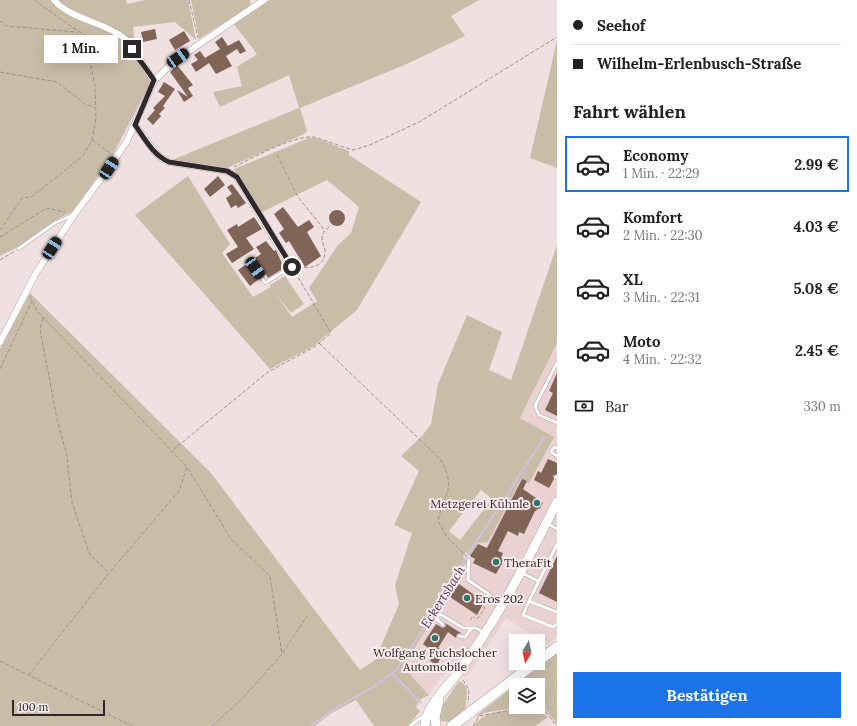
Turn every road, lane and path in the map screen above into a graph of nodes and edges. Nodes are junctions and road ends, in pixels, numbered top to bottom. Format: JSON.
{"nodes":[{"id":1,"x":34,"y":0,"type":"edge"},
{"id":2,"x":54,"y":0,"type":"edge"},
{"id":3,"x":189,"y":0,"type":"edge"},
{"id":4,"x":264,"y":0,"type":"edge"},
{"id":5,"x":0,"y":21,"type":"edge"},
{"id":6,"x":77,"y":32,"type":"junction"},
{"id":7,"x":557,"y":37,"type":"edge"},
{"id":8,"x":199,"y":43,"type":"junction"},
{"id":9,"x":133,"y":60,"type":"dead end"},
{"id":10,"x":0,"y":72,"type":"edge"},
{"id":11,"x":154,"y":80,"type":"junction"},
{"id":12,"x":96,"y":107,"type":"junction"},
{"id":13,"x":135,"y":125,"type":"junction"},
{"id":14,"x":92,"y":140,"type":"junction"},
{"id":15,"x":277,"y":155,"type":"dead end"},
{"id":16,"x":116,"y":157,"type":"junction"},
{"id":17,"x":227,"y":171,"type":"junction"},
{"id":18,"x":74,"y":215,"type":"junction"},
{"id":19,"x":331,"y":225,"type":"dead end"},
{"id":20,"x":0,"y":230,"type":"edge"},
{"id":21,"x":324,"y":232,"type":"junction"},
{"id":22,"x":0,"y":237,"type":"edge"},
{"id":23,"x":18,"y":248,"type":"joint"},
{"id":24,"x":0,"y":260,"type":"edge"},
{"id":25,"x":292,"y":267,"type":"junction"},
{"id":26,"x":255,"y":268,"type":"dead end"},
{"id":27,"x":28,"y":290,"type":"junction"},
{"id":28,"x":32,"y":300,"type":"junction"},
{"id":29,"x":43,"y":317,"type":"junction"},
{"id":30,"x":0,"y":342,"type":"edge"},
{"id":31,"x":319,"y":343,"type":"junction"},
{"id":32,"x":557,"y":363,"type":"edge"},
{"id":33,"x":0,"y":369,"type":"edge"},
{"id":34,"x":557,"y":423,"type":"edge"},
{"id":35,"x":557,"y":448,"type":"edge"},
{"id":36,"x":172,"y":451,"type":"junction"},
{"id":37,"x":557,"y":456,"type":"edge"},
{"id":38,"x":187,"y":467,"type":"junction"},
{"id":39,"x":557,"y":502,"type":"edge"},
{"id":40,"x":554,"y":513,"type":"edge"},
{"id":41,"x":546,"y":524,"type":"junction"},
{"id":42,"x":557,"y":528,"type":"edge"},
{"id":43,"x":557,"y":546,"type":"edge"},
{"id":44,"x":464,"y":554,"type":"dead end"},
{"id":45,"x":469,"y":559,"type":"dead end"},
{"id":46,"x":521,"y":572,"type":"junction"},
{"id":47,"x":110,"y":573,"type":"junction"},
{"id":48,"x":538,"y":581,"type":"dead end"},
{"id":49,"x":529,"y":601,"type":"junction"},
{"id":50,"x":503,"y":603,"type":"junction"},
{"id":51,"x":482,"y":606,"type":"dead end"},
{"id":52,"x":557,"y":612,"type":"edge"},
{"id":53,"x":480,"y":615,"type":"junction"},
{"id":54,"x":307,"y":616,"type":"dead end"},
{"id":55,"x":483,"y":617,"type":"dead end"},
{"id":56,"x":475,"y":618,"type":"dead end"},
{"id":57,"x":477,"y":619,"type":"dead end"},
{"id":58,"x":470,"y":620,"type":"dead end"},
{"id":59,"x":557,"y":624,"type":"edge"},
{"id":60,"x":443,"y":626,"type":"dead end"},
{"id":61,"x":471,"y":629,"type":"junction"},
{"id":62,"x":485,"y":633,"type":"junction"},
{"id":63,"x":459,"y":636,"type":"dead end"},
{"id":64,"x":557,"y":647,"type":"edge"},
{"id":65,"x":282,"y":654,"type":"junction"},
{"id":66,"x":545,"y":656,"type":"edge"},
{"id":67,"x":0,"y":661,"type":"edge"},
{"id":68,"x":526,"y":670,"type":"edge"},
{"id":69,"x":29,"y":675,"type":"junction"},
{"id":70,"x":461,"y":678,"type":"dead end"},
{"id":71,"x":441,"y":694,"type":"junction"},
{"id":72,"x":468,"y":707,"type":"dead end"},
{"id":73,"x":509,"y":710,"type":"edge"},
{"id":74,"x":545,"y":712,"type":"edge"},
{"id":75,"x":416,"y":720,"type":"junction"},
{"id":76,"x":425,"y":722,"type":"edge"},
{"id":77,"x":132,"y":726,"type":"edge"},
{"id":78,"x":212,"y":726,"type":"edge"},
{"id":79,"x":410,"y":726,"type":"edge"},
{"id":80,"x":417,"y":726,"type":"edge"},
{"id":81,"x":436,"y":726,"type":"edge"},
{"id":82,"x":452,"y":726,"type":"edge"},
{"id":83,"x":473,"y":726,"type":"edge"},
{"id":84,"x":557,"y":726,"type":"edge"}],
"edges":[{"from":1,"to":6,"type":"path"},
{"from":2,"to":11,"type":"street"},
{"from":3,"to":8,"type":"path"},
{"from":4,"to":8,"type":"street"},
{"from":5,"to":6,"type":"path"},
{"from":6,"to":9,"type":"path"},
{"from":6,"to":12,"type":"path"},
{"from":7,"to":17,"type":"path"},
{"from":8,"to":11,"type":"street"},
{"from":10,"to":12,"type":"path"},
{"from":11,"to":13,"type":"street"},
{"from":12,"to":14,"type":"path"},
{"from":13,"to":16,"type":"street"},
{"from":13,"to":17,"type":"street"},
{"from":14,"to":16,"type":"path"},
{"from":14,"to":20,"type":"path"},
{"from":15,"to":21,"type":"path"},
{"from":16,"to":18,"type":"street"},
{"from":17,"to":25,"type":"street"},
{"from":18,"to":22,"type":"path"},
{"from":18,"to":23,"type":"lane"},
{"from":18,"to":27,"type":"street"},
{"from":19,"to":21,"type":"path"},
{"from":21,"to":25,"type":"path"},
{"from":23,"to":24,"type":"path"},
{"from":25,"to":26,"type":"lane"},
{"from":25,"to":31,"type":"path"},
{"from":27,"to":28,"type":"path"},
{"from":27,"to":30,"type":"street"},
{"from":28,"to":29,"type":"path"},
{"from":28,"to":33,"type":"path"},
{"from":29,"to":36,"type":"path"},
{"from":29,"to":47,"type":"path"},
{"from":31,"to":36,"type":"path"},
{"from":31,"to":44,"type":"path"},
{"from":32,"to":34,"type":"lane"},
{"from":35,"to":37,"type":"lane"},
{"from":36,"to":38,"type":"path"},
{"from":38,"to":47,"type":"path"},
{"from":38,"to":65,"type":"path"},
{"from":39,"to":40,"type":"street"},
{"from":40,"to":41,"type":"street"},
{"from":41,"to":42,"type":"lane"},
{"from":41,"to":46,"type":"street"},
{"from":43,"to":49,"type":"lane"},
{"from":45,"to":50,"type":"lane"},
{"from":46,"to":48,"type":"lane"},
{"from":46,"to":50,"type":"street"},
{"from":47,"to":69,"type":"path"},
{"from":49,"to":52,"type":"lane"},
{"from":49,"to":59,"type":"lane"},
{"from":50,"to":62,"type":"street"},
{"from":51,"to":53,"type":"path"},
{"from":53,"to":55,"type":"path"},
{"from":53,"to":57,"type":"path"},
{"from":54,"to":65,"type":"path"},
{"from":56,"to":58,"type":"path"},
{"from":60,"to":61,"type":"lane"},
{"from":61,"to":62,"type":"lane"},
{"from":61,"to":63,"type":"lane"},
{"from":62,"to":71,"type":"street"},
{"from":64,"to":66,"type":"main road"},
{"from":65,"to":78,"type":"path"},
{"from":67,"to":69,"type":"path"},
{"from":68,"to":82,"type":"main road"},
{"from":69,"to":77,"type":"path"},
{"from":70,"to":72,"type":"path"},
{"from":71,"to":76,"type":"street"},
{"from":71,"to":81,"type":"street"},
{"from":73,"to":83,"type":"path"},
{"from":74,"to":84,"type":"path"},
{"from":75,"to":76,"type":"lane"},
{"from":75,"to":79,"type":"lane"},
{"from":75,"to":80,"type":"lane"}]}
